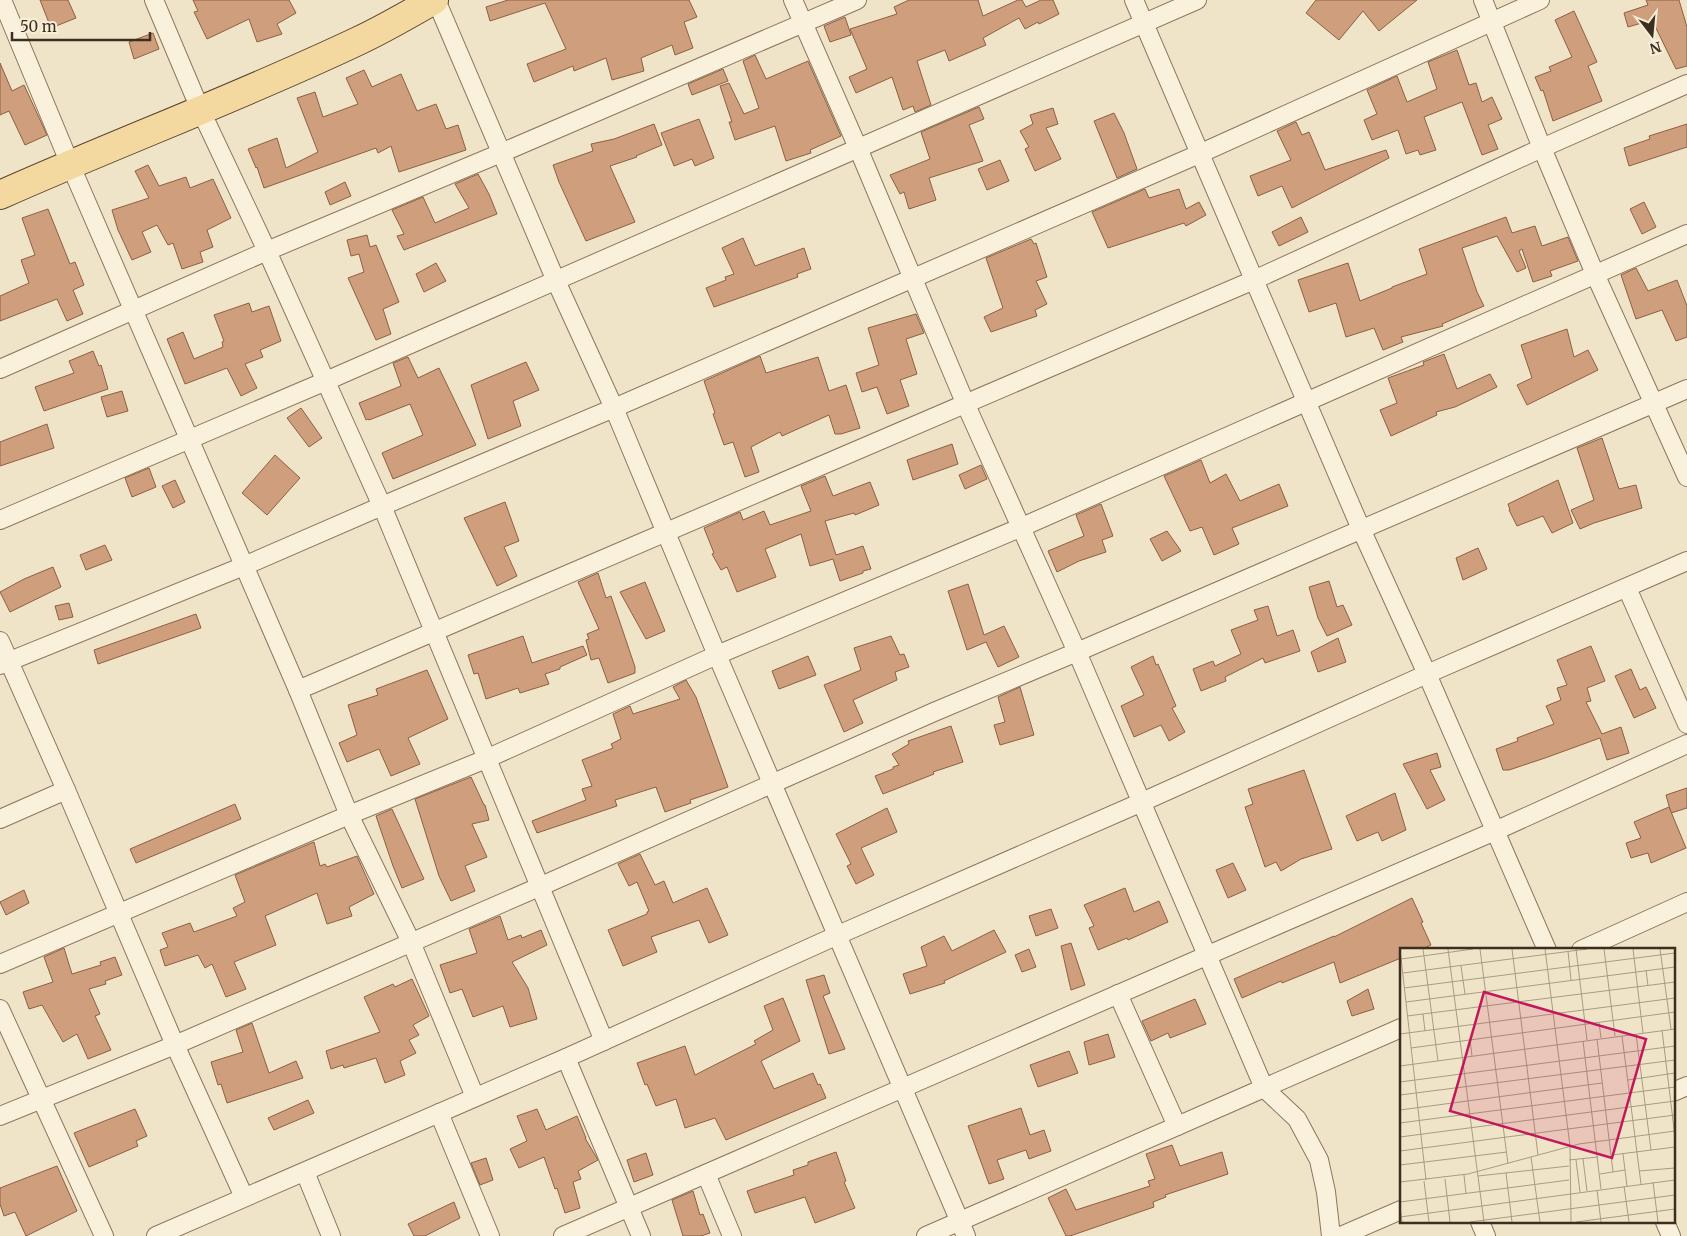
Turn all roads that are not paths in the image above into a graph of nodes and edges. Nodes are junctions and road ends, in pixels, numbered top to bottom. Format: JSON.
{"nodes":[{"id":1,"x":2,"y":0,"type":"edge"},
{"id":2,"x":154,"y":0,"type":"edge"},
{"id":3,"x":435,"y":0,"type":"edge"},
{"id":4,"x":793,"y":0,"type":"edge"},
{"id":5,"x":857,"y":0,"type":"edge"},
{"id":6,"x":1134,"y":0,"type":"edge"},
{"id":7,"x":1197,"y":0,"type":"edge"},
{"id":8,"x":1483,"y":0,"type":"edge"},
{"id":9,"x":1540,"y":0,"type":"edge"},
{"id":10,"x":1491,"y":21,"type":"junction"},
{"id":11,"x":804,"y":23,"type":"junction"},
{"id":12,"x":1144,"y":23,"type":"junction"},
{"id":13,"x":6,"y":26,"type":"edge"},
{"id":14,"x":1687,"y":84,"type":"edge"},
{"id":15,"x":200,"y":110,"type":"junction"},
{"id":16,"x":858,"y":148,"type":"junction"},
{"id":17,"x":1542,"y":148,"type":"junction"},
{"id":18,"x":501,"y":153,"type":"junction"},
{"id":19,"x":1199,"y":154,"type":"junction"},
{"id":20,"x":70,"y":164,"type":"junction"},
{"id":21,"x":0,"y":195,"type":"edge"},
{"id":22,"x":1687,"y":234,"type":"edge"},
{"id":23,"x":267,"y":251,"type":"junction"},
{"id":24,"x":1595,"y":274,"type":"junction"},
{"id":25,"x":912,"y":278,"type":"junction"},
{"id":26,"x":1254,"y":280,"type":"junction"},
{"id":27,"x":556,"y":281,"type":"junction"},
{"id":28,"x":133,"y":310,"type":"junction"},
{"id":29,"x":0,"y":369,"type":"edge"},
{"id":30,"x":326,"y":381,"type":"junction"},
{"id":31,"x":1687,"y":389,"type":"edge"},
{"id":32,"x":1308,"y":401,"type":"junction"},
{"id":33,"x":1653,"y":404,"type":"junction"},
{"id":34,"x":966,"y":405,"type":"junction"},
{"id":35,"x":614,"y":408,"type":"junction"},
{"id":36,"x":190,"y":439,"type":"junction"},
{"id":37,"x":1687,"y":477,"type":"edge"},
{"id":38,"x":382,"y":506,"type":"junction"},
{"id":39,"x":0,"y":520,"type":"edge"},
{"id":40,"x":1022,"y":527,"type":"junction"},
{"id":41,"x":1361,"y":529,"type":"junction"},
{"id":42,"x":666,"y":530,"type":"junction"},
{"id":43,"x":1687,"y":561,"type":"edge"},
{"id":44,"x":244,"y":566,"type":"junction"},
{"id":45,"x":1627,"y":588,"type":"junction"},
{"id":46,"x":434,"y":632,"type":"junction"},
{"id":47,"x":0,"y":641,"type":"edge"},
{"id":48,"x":1077,"y":652,"type":"junction"},
{"id":49,"x":717,"y":655,"type":"junction"},
{"id":50,"x":5,"y":663,"type":"edge"},
{"id":51,"x":1427,"y":674,"type":"junction"},
{"id":52,"x":298,"y":690,"type":"junction"},
{"id":53,"x":1687,"y":724,"type":"edge"},
{"id":54,"x":1687,"y":744,"type":"edge"},
{"id":55,"x":486,"y":759,"type":"junction"},
{"id":56,"x":773,"y":782,"type":"junction"},
{"id":57,"x":66,"y":790,"type":"junction"},
{"id":58,"x":1142,"y":802,"type":"junction"},
{"id":59,"x":349,"y":815,"type":"junction"},
{"id":60,"x":0,"y":819,"type":"edge"},
{"id":61,"x":1495,"y":832,"type":"junction"},
{"id":62,"x":539,"y":887,"type":"junction"},
{"id":63,"x":1687,"y":902,"type":"edge"},
{"id":64,"x":118,"y":913,"type":"junction"},
{"id":65,"x":838,"y":935,"type":"junction"},
{"id":66,"x":411,"y":942,"type":"junction"},
{"id":67,"x":1546,"y":948,"type":"edge"},
{"id":68,"x":1585,"y":948,"type":"edge"},
{"id":69,"x":1206,"y":956,"type":"junction"},
{"id":70,"x":0,"y":964,"type":"edge"},
{"id":71,"x":1118,"y":994,"type":"junction"},
{"id":72,"x":0,"y":1009,"type":"edge"},
{"id":73,"x":1400,"y":1028,"type":"edge"},
{"id":74,"x":604,"y":1041,"type":"junction"},
{"id":75,"x":175,"y":1045,"type":"junction"},
{"id":76,"x":566,"y":1058,"type":"junction"},
{"id":77,"x":1687,"y":1086,"type":"edge"},
{"id":78,"x":902,"y":1088,"type":"junction"},
{"id":79,"x":1264,"y":1088,"type":"junction"},
{"id":80,"x":1674,"y":1092,"type":"edge"},
{"id":81,"x":475,"y":1097,"type":"junction"},
{"id":82,"x":42,"y":1099,"type":"junction"},
{"id":83,"x":439,"y":1113,"type":"junction"},
{"id":84,"x":0,"y":1116,"type":"edge"},
{"id":85,"x":1177,"y":1126,"type":"junction"},
{"id":86,"x":305,"y":1172,"type":"junction"},
{"id":87,"x":706,"y":1174,"type":"junction"},
{"id":88,"x":244,"y":1197,"type":"junction"},
{"id":89,"x":630,"y":1208,"type":"junction"},
{"id":90,"x":1400,"y":1210,"type":"edge"},
{"id":91,"x":1481,"y":1224,"type":"edge"},
{"id":92,"x":1666,"y":1224,"type":"edge"},
{"id":93,"x":963,"y":1229,"type":"edge"},
{"id":94,"x":104,"y":1236,"type":"edge"},
{"id":95,"x":156,"y":1236,"type":"edge"},
{"id":96,"x":331,"y":1236,"type":"edge"},
{"id":97,"x":490,"y":1236,"type":"edge"},
{"id":98,"x":563,"y":1236,"type":"edge"},
{"id":99,"x":641,"y":1236,"type":"edge"},
{"id":100,"x":732,"y":1236,"type":"edge"},
{"id":101,"x":926,"y":1236,"type":"edge"},
{"id":102,"x":1331,"y":1236,"type":"edge"},
{"id":103,"x":1341,"y":1236,"type":"edge"},
{"id":104,"x":1486,"y":1236,"type":"edge"},
{"id":105,"x":1671,"y":1236,"type":"edge"}],
"edges":[{"from":1,"to":13,"type":"street"},
{"from":2,"to":15,"type":"street"},
{"from":3,"to":15,"type":"main road"},
{"from":3,"to":18,"type":"street"},
{"from":4,"to":11,"type":"street"},
{"from":5,"to":11,"type":"street"},
{"from":6,"to":12,"type":"street"},
{"from":7,"to":12,"type":"street"},
{"from":8,"to":10,"type":"street"},
{"from":9,"to":10,"type":"street"},
{"from":10,"to":17,"type":"street"},
{"from":10,"to":19,"type":"street"},
{"from":11,"to":16,"type":"street"},
{"from":11,"to":18,"type":"street"},
{"from":12,"to":16,"type":"street"},
{"from":12,"to":19,"type":"street"},
{"from":13,"to":20,"type":"street"},
{"from":14,"to":17,"type":"street"},
{"from":15,"to":20,"type":"main road"},
{"from":15,"to":23,"type":"street"},
{"from":16,"to":25,"type":"street"},
{"from":16,"to":27,"type":"street"},
{"from":17,"to":24,"type":"street"},
{"from":17,"to":26,"type":"street"},
{"from":18,"to":23,"type":"street"},
{"from":18,"to":27,"type":"street"},
{"from":19,"to":25,"type":"street"},
{"from":19,"to":26,"type":"street"},
{"from":20,"to":21,"type":"main road"},
{"from":20,"to":28,"type":"street"},
{"from":22,"to":24,"type":"street"},
{"from":23,"to":28,"type":"street"},
{"from":23,"to":30,"type":"street"},
{"from":24,"to":32,"type":"street"},
{"from":24,"to":33,"type":"street"},
{"from":25,"to":34,"type":"street"},
{"from":25,"to":35,"type":"street"},
{"from":26,"to":32,"type":"street"},
{"from":26,"to":34,"type":"street"},
{"from":27,"to":30,"type":"street"},
{"from":27,"to":35,"type":"street"},
{"from":28,"to":29,"type":"street"},
{"from":28,"to":36,"type":"street"},
{"from":30,"to":36,"type":"street"},
{"from":30,"to":38,"type":"street"},
{"from":31,"to":33,"type":"street"},
{"from":32,"to":40,"type":"street"},
{"from":32,"to":41,"type":"street"},
{"from":33,"to":37,"type":"street"},
{"from":33,"to":41,"type":"street"},
{"from":34,"to":40,"type":"street"},
{"from":34,"to":42,"type":"street"},
{"from":35,"to":38,"type":"street"},
{"from":35,"to":42,"type":"street"},
{"from":36,"to":39,"type":"street"},
{"from":36,"to":44,"type":"street"},
{"from":38,"to":44,"type":"street"},
{"from":38,"to":46,"type":"street"},
{"from":40,"to":48,"type":"street"},
{"from":40,"to":49,"type":"street"},
{"from":41,"to":48,"type":"street"},
{"from":41,"to":51,"type":"street"},
{"from":42,"to":46,"type":"street"},
{"from":42,"to":49,"type":"street"},
{"from":43,"to":45,"type":"street"},
{"from":44,"to":50,"type":"street"},
{"from":44,"to":52,"type":"street"},
{"from":45,"to":51,"type":"street"},
{"from":45,"to":53,"type":"street"},
{"from":46,"to":52,"type":"street"},
{"from":46,"to":55,"type":"street"},
{"from":47,"to":50,"type":"street"},
{"from":48,"to":56,"type":"street"},
{"from":48,"to":58,"type":"street"},
{"from":49,"to":55,"type":"street"},
{"from":49,"to":56,"type":"street"},
{"from":50,"to":57,"type":"street"},
{"from":51,"to":58,"type":"street"},
{"from":51,"to":61,"type":"street"},
{"from":52,"to":59,"type":"street"},
{"from":54,"to":61,"type":"street"},
{"from":55,"to":59,"type":"street"},
{"from":55,"to":62,"type":"street"},
{"from":56,"to":62,"type":"street"},
{"from":56,"to":65,"type":"street"},
{"from":57,"to":60,"type":"street"},
{"from":57,"to":64,"type":"street"},
{"from":58,"to":65,"type":"street"},
{"from":58,"to":69,"type":"street"},
{"from":59,"to":64,"type":"street"},
{"from":59,"to":66,"type":"street"},
{"from":61,"to":67,"type":"street"},
{"from":61,"to":69,"type":"street"},
{"from":62,"to":66,"type":"street"},
{"from":62,"to":74,"type":"street"},
{"from":63,"to":68,"type":"street"},
{"from":64,"to":70,"type":"street"},
{"from":64,"to":75,"type":"street"},
{"from":65,"to":74,"type":"street"},
{"from":65,"to":78,"type":"street"},
{"from":66,"to":75,"type":"street"},
{"from":66,"to":81,"type":"street"},
{"from":69,"to":71,"type":"street"},
{"from":69,"to":79,"type":"street"},
{"from":71,"to":78,"type":"street"},
{"from":71,"to":85,"type":"street"},
{"from":72,"to":82,"type":"street"},
{"from":73,"to":79,"type":"street"},
{"from":74,"to":76,"type":"street"},
{"from":75,"to":82,"type":"street"},
{"from":75,"to":88,"type":"street"},
{"from":76,"to":81,"type":"street"},
{"from":76,"to":89,"type":"street"},
{"from":77,"to":80,"type":"street"},
{"from":78,"to":87,"type":"street"},
{"from":78,"to":93,"type":"street"},
{"from":79,"to":85,"type":"street"},
{"from":79,"to":102,"type":"street"},
{"from":81,"to":83,"type":"street"},
{"from":82,"to":84,"type":"street"},
{"from":82,"to":94,"type":"street"},
{"from":83,"to":86,"type":"street"},
{"from":83,"to":97,"type":"street"},
{"from":85,"to":93,"type":"street"},
{"from":86,"to":88,"type":"street"},
{"from":86,"to":96,"type":"street"},
{"from":87,"to":89,"type":"street"},
{"from":87,"to":100,"type":"street"},
{"from":88,"to":95,"type":"street"},
{"from":89,"to":98,"type":"street"},
{"from":89,"to":99,"type":"street"},
{"from":90,"to":103,"type":"street"},
{"from":91,"to":104,"type":"street"},
{"from":92,"to":105,"type":"street"},
{"from":93,"to":101,"type":"street"}]}
